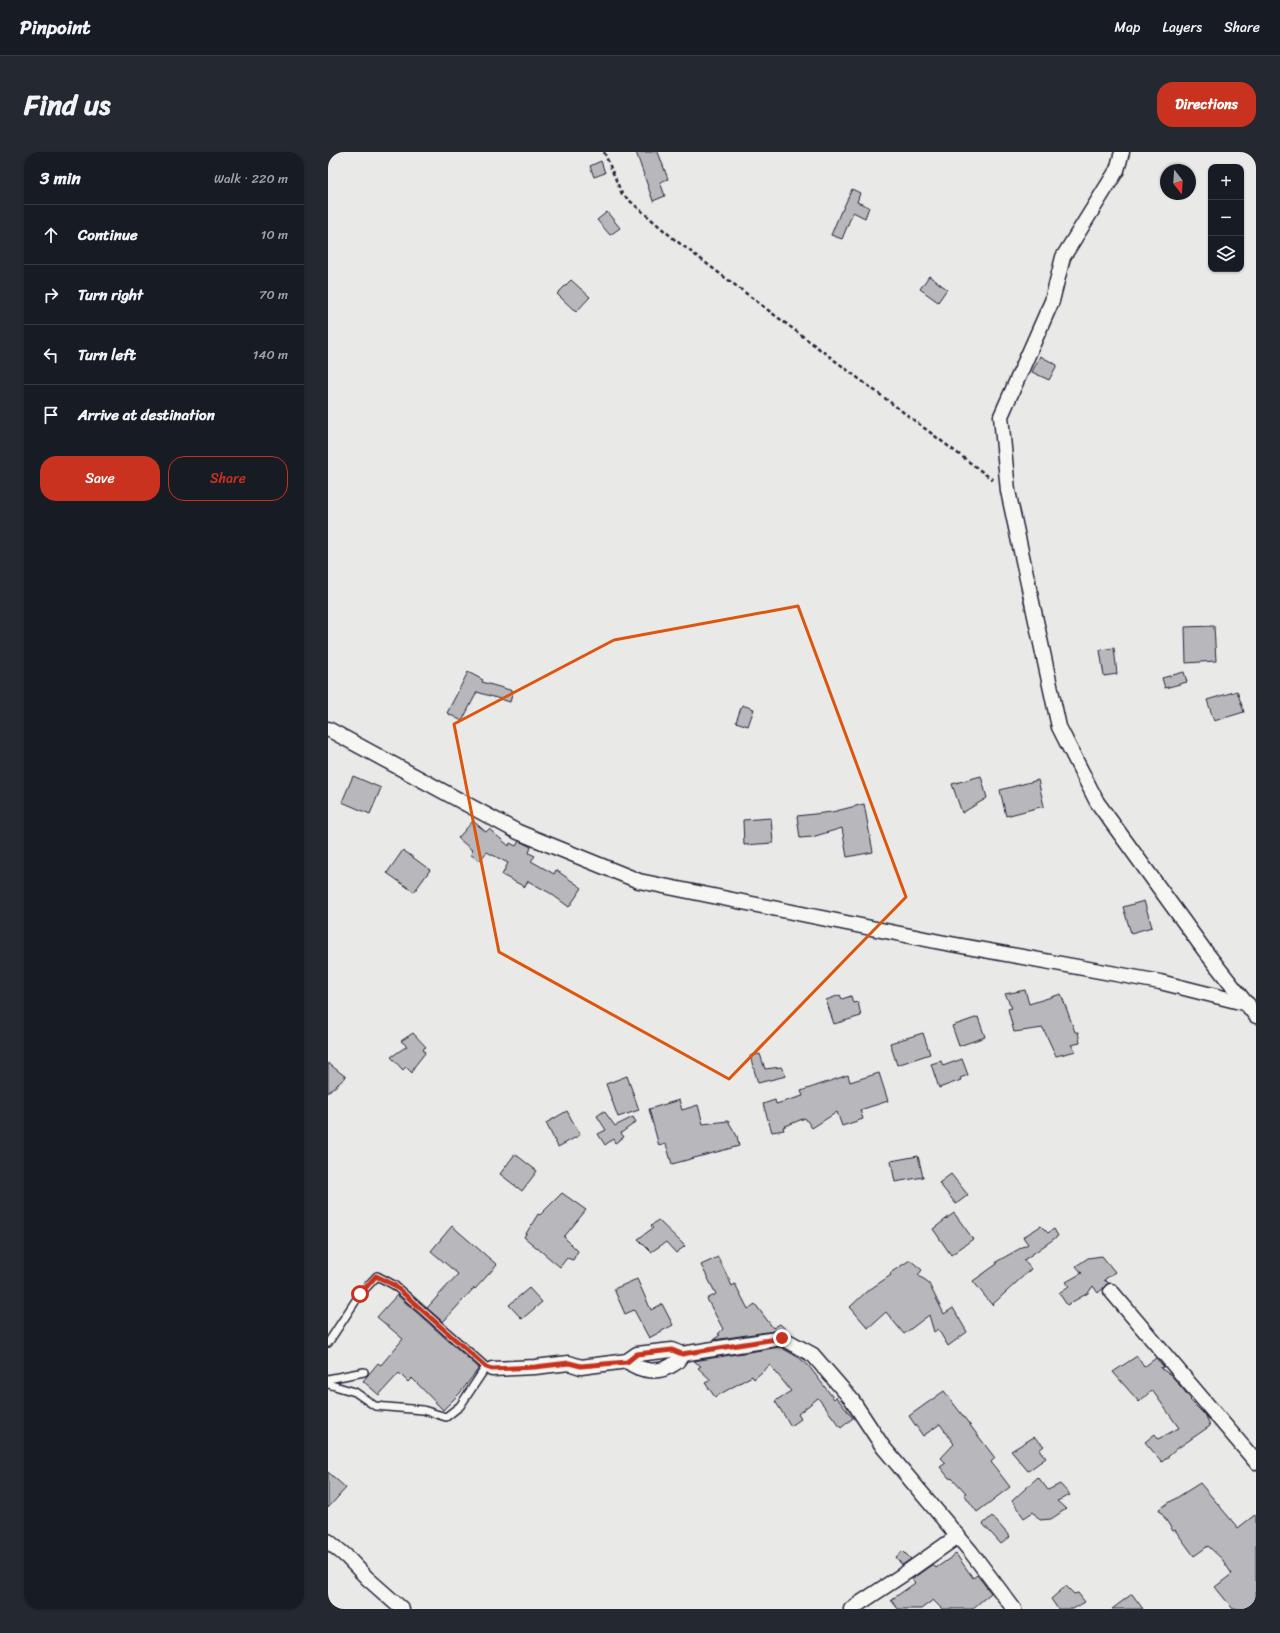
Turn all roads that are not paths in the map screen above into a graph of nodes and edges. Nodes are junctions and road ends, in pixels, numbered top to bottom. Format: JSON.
{"nodes":[{"id":1,"x":1122,"y":152,"type":"edge"},
{"id":2,"x":328,"y":729,"type":"edge"},
{"id":3,"x":1252,"y":1010,"type":"edge"},
{"id":4,"x":1111,"y":1291,"type":"dead end"},
{"id":5,"x":328,"y":1343,"type":"edge"},
{"id":6,"x":682,"y":1354,"type":"junction"},
{"id":7,"x":627,"y":1362,"type":"junction"},
{"id":8,"x":489,"y":1368,"type":"junction"},
{"id":9,"x":364,"y":1372,"type":"dead end"},
{"id":10,"x":328,"y":1379,"type":"edge"},
{"id":11,"x":328,"y":1384,"type":"edge"},
{"id":12,"x":1256,"y":1462,"type":"edge"},
{"id":13,"x":958,"y":1536,"type":"junction"},
{"id":14,"x":328,"y":1541,"type":"edge"},
{"id":15,"x":402,"y":1609,"type":"edge"},
{"id":16,"x":851,"y":1609,"type":"edge"},
{"id":17,"x":1014,"y":1609,"type":"edge"}],
"edges":[{"from":1,"to":3,"type":"street"},
{"from":2,"to":3,"type":"street"},
{"from":4,"to":12,"type":"street"},
{"from":5,"to":8,"type":"lane"},
{"from":6,"to":7,"type":"street"},
{"from":6,"to":7,"type":"street"},
{"from":6,"to":13,"type":"street"},
{"from":7,"to":8,"type":"street"},
{"from":8,"to":11,"type":"lane"},
{"from":9,"to":10,"type":"lane"},
{"from":13,"to":16,"type":"street"},
{"from":13,"to":17,"type":"street"},
{"from":14,"to":15,"type":"street"}]}
